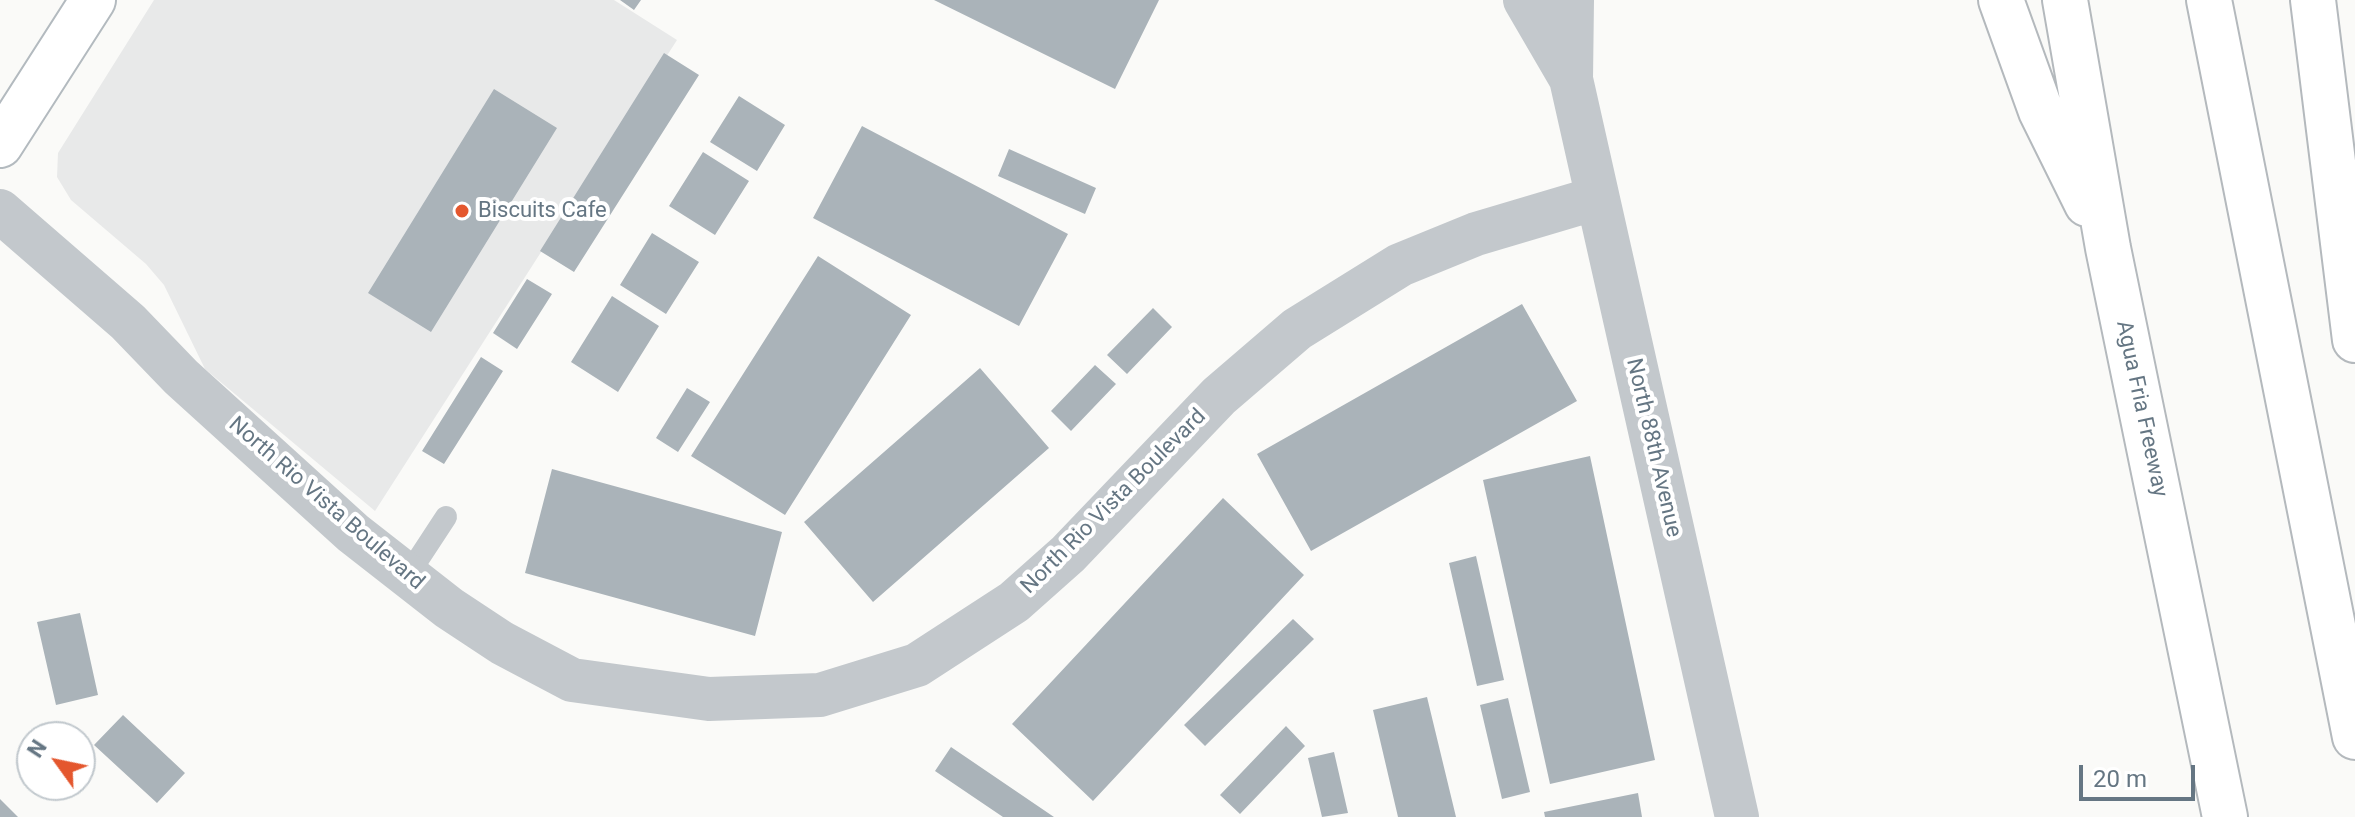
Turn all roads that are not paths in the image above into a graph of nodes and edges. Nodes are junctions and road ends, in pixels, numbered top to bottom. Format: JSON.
{"nodes":[{"id":1,"x":93,"y":0,"type":"edge"},
{"id":2,"x":1525,"y":0,"type":"edge"},
{"id":3,"x":1572,"y":0,"type":"edge"},
{"id":4,"x":2001,"y":0,"type":"edge"},
{"id":5,"x":2065,"y":0,"type":"edge"},
{"id":6,"x":2209,"y":0,"type":"edge"},
{"id":7,"x":2313,"y":0,"type":"edge"},
{"id":8,"x":1571,"y":79,"type":"junction"},
{"id":9,"x":0,"y":145,"type":"edge"},
{"id":10,"x":1597,"y":198,"type":"junction"},
{"id":11,"x":0,"y":211,"type":"edge"},
{"id":12,"x":2108,"y":248,"type":"junction"},
{"id":13,"x":2355,"y":340,"type":"edge"},
{"id":14,"x":446,"y":517,"type":"dead end"},
{"id":15,"x":406,"y":578,"type":"junction"},
{"id":16,"x":2355,"y":737,"type":"edge"},
{"id":17,"x":1737,"y":817,"type":"edge"},
{"id":18,"x":2225,"y":817,"type":"edge"}],
"edges":[{"from":1,"to":9,"type":"main road"},
{"from":2,"to":8,"type":"street","name":"North 88th Avenue"},
{"from":3,"to":8,"type":"street","name":"North 88th Avenue"},
{"from":4,"to":12,"type":"main road"},
{"from":5,"to":12,"type":"main road","name":"Agua Fria Freeway"},
{"from":6,"to":16,"type":"main road"},
{"from":7,"to":13,"type":"main road"},
{"from":8,"to":10,"type":"street","name":"North 88th Avenue"},
{"from":10,"to":15,"type":"street","name":"North Rio Vista Boulevard"},
{"from":10,"to":17,"type":"street","name":"North 88th Avenue"},
{"from":11,"to":15,"type":"street","name":"North Rio Vista Boulevard"},
{"from":12,"to":18,"type":"main road","name":"Agua Fria Freeway"},
{"from":14,"to":15,"type":"lane"}]}
